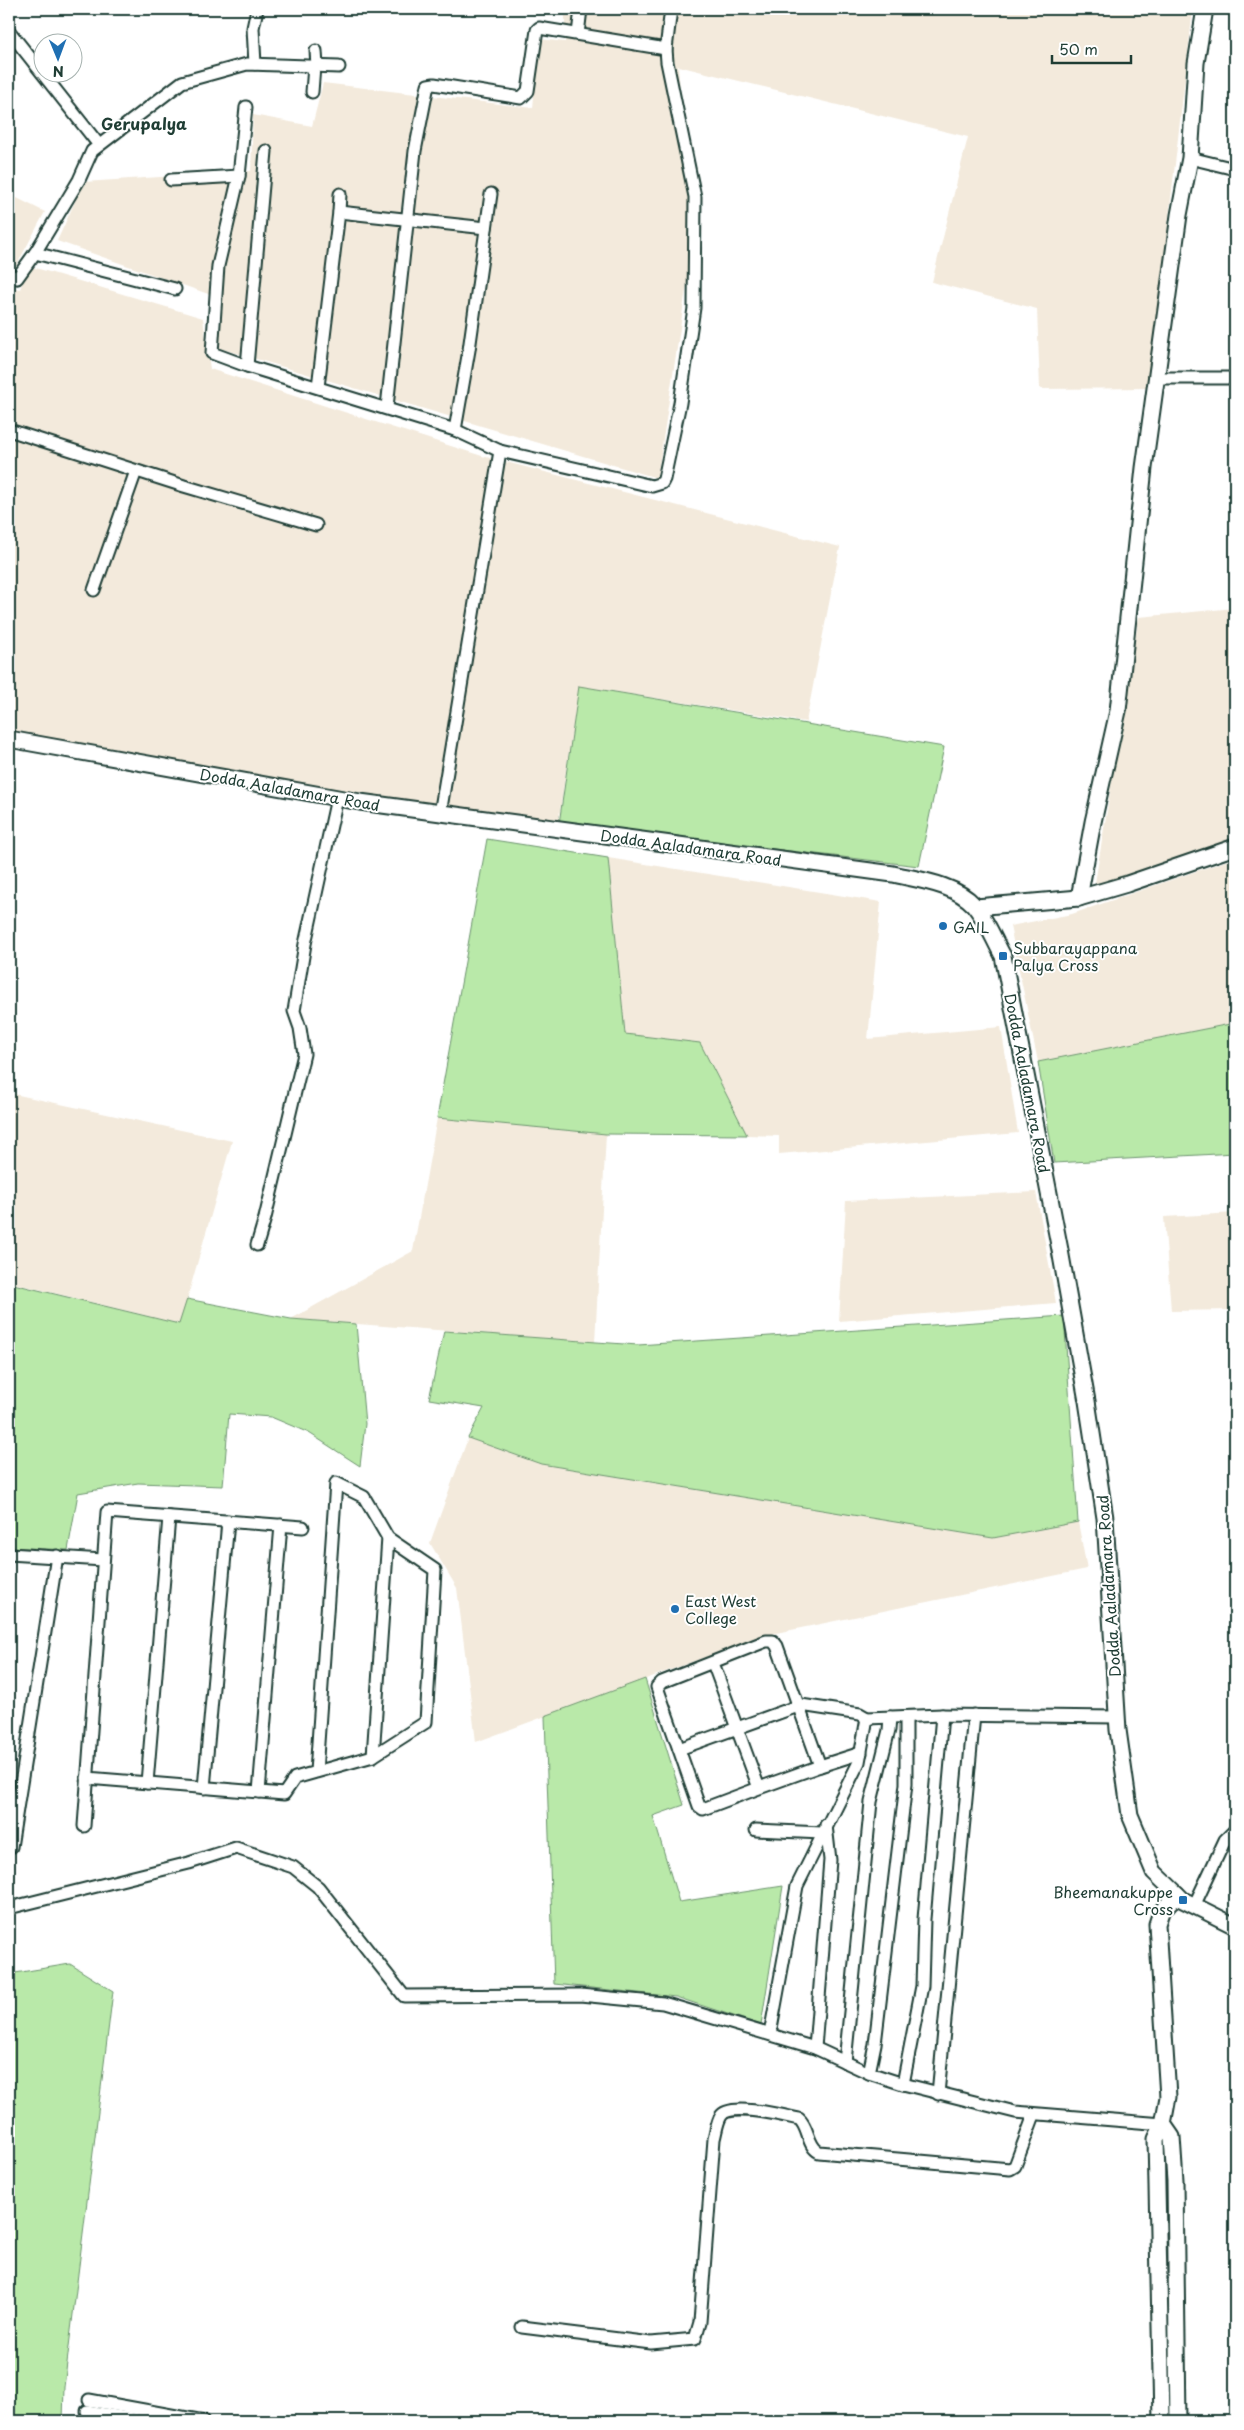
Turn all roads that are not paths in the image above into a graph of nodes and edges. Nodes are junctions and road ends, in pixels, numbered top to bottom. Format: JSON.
{"nodes":[{"id":1,"x":257,"y":9,"type":"edge"},
{"id":2,"x":581,"y":9,"type":"edge"},
{"id":3,"x":671,"y":9,"type":"edge"},
{"id":4,"x":1205,"y":9,"type":"edge"},
{"id":5,"x":9,"y":32,"type":"edge"},
{"id":6,"x":578,"y":34,"type":"junction"},
{"id":7,"x":666,"y":49,"type":"junction"},
{"id":8,"x":316,"y":51,"type":"dead end"},
{"id":9,"x":255,"y":64,"type":"junction"},
{"id":10,"x":315,"y":66,"type":"junction"},
{"id":11,"x":339,"y":66,"type":"dead end"},
{"id":12,"x":312,"y":92,"type":"dead end"},
{"id":13,"x":246,"y":107,"type":"dead end"},
{"id":14,"x":99,"y":145,"type":"junction"},
{"id":15,"x":266,"y":151,"type":"dead end"},
{"id":16,"x":1190,"y":158,"type":"junction"},
{"id":17,"x":1235,"y":169,"type":"edge"},
{"id":18,"x":239,"y":176,"type":"junction"},
{"id":19,"x":171,"y":180,"type":"dead end"},
{"id":20,"x":340,"y":194,"type":"dead end"},
{"id":21,"x":491,"y":194,"type":"dead end"},
{"id":22,"x":339,"y":212,"type":"junction"},
{"id":23,"x":408,"y":218,"type":"junction"},
{"id":24,"x":486,"y":228,"type":"junction"},
{"id":25,"x":35,"y":253,"type":"junction"},
{"id":26,"x":9,"y":275,"type":"edge"},
{"id":27,"x":174,"y":289,"type":"dead end"},
{"id":28,"x":247,"y":366,"type":"junction"},
{"id":29,"x":1157,"y":378,"type":"junction"},
{"id":30,"x":1235,"y":378,"type":"edge"},
{"id":31,"x":318,"y":387,"type":"junction"},
{"id":32,"x":387,"y":408,"type":"junction"},
{"id":33,"x":9,"y":430,"type":"edge"},
{"id":34,"x":456,"y":430,"type":"junction"},
{"id":35,"x":500,"y":451,"type":"junction"},
{"id":36,"x":136,"y":471,"type":"junction"},
{"id":37,"x":316,"y":525,"type":"dead end"},
{"id":38,"x":94,"y":590,"type":"dead end"},
{"id":39,"x":9,"y":739,"type":"edge"},
{"id":40,"x":337,"y":798,"type":"junction"},
{"id":41,"x":440,"y":814,"type":"junction"},
{"id":42,"x":1235,"y":847,"type":"edge"},
{"id":43,"x":1079,"y":898,"type":"junction"},
{"id":44,"x":976,"y":907,"type":"junction"},
{"id":45,"x":257,"y":1246,"type":"dead end"},
{"id":46,"x":169,"y":1517,"type":"junction"},
{"id":47,"x":228,"y":1521,"type":"junction"},
{"id":48,"x":281,"y":1525,"type":"junction"},
{"id":49,"x":303,"y":1526,"type":"dead end"},
{"id":50,"x":388,"y":1538,"type":"junction"},
{"id":51,"x":9,"y":1554,"type":"edge"},
{"id":52,"x":57,"y":1556,"type":"junction"},
{"id":53,"x":104,"y":1560,"type":"junction"},
{"id":54,"x":713,"y":1663,"type":"junction"},
{"id":55,"x":797,"y":1707,"type":"junction"},
{"id":56,"x":942,"y":1715,"type":"junction"},
{"id":57,"x":974,"y":1715,"type":"junction"},
{"id":58,"x":890,"y":1717,"type":"junction"},
{"id":59,"x":906,"y":1717,"type":"junction"},
{"id":60,"x":1117,"y":1717,"type":"junction"},
{"id":61,"x":867,"y":1718,"type":"junction"},
{"id":62,"x":736,"y":1727,"type":"junction"},
{"id":63,"x":678,"y":1749,"type":"junction"},
{"id":64,"x":861,"y":1753,"type":"junction"},
{"id":65,"x":373,"y":1756,"type":"junction"},
{"id":66,"x":820,"y":1766,"type":"junction"},
{"id":67,"x":316,"y":1772,"type":"junction"},
{"id":68,"x":87,"y":1778,"type":"junction"},
{"id":69,"x":148,"y":1783,"type":"junction"},
{"id":70,"x":204,"y":1788,"type":"junction"},
{"id":71,"x":759,"y":1788,"type":"junction"},
{"id":72,"x":259,"y":1792,"type":"junction"},
{"id":73,"x":13,"y":1813,"type":"edge"},
{"id":74,"x":84,"y":1826,"type":"dead end"},
{"id":75,"x":824,"y":1829,"type":"junction"},
{"id":76,"x":756,"y":1830,"type":"dead end"},
{"id":77,"x":1235,"y":1830,"type":"edge"},
{"id":78,"x":12,"y":1847,"type":"dead end"},
{"id":79,"x":1176,"y":1894,"type":"junction"},
{"id":80,"x":1194,"y":1906,"type":"junction"},
{"id":81,"x":9,"y":1908,"type":"edge"},
{"id":82,"x":1235,"y":1926,"type":"edge"},
{"id":83,"x":770,"y":2034,"type":"junction"},
{"id":84,"x":815,"y":2048,"type":"junction"},
{"id":85,"x":845,"y":2062,"type":"junction"},
{"id":86,"x":869,"y":2073,"type":"junction"},
{"id":87,"x":903,"y":2084,"type":"junction"},
{"id":88,"x":938,"y":2094,"type":"junction"},
{"id":89,"x":1034,"y":2115,"type":"junction"},
{"id":90,"x":1163,"y":2124,"type":"junction"},
{"id":91,"x":522,"y":2327,"type":"dead end"},
{"id":92,"x":144,"y":2421,"type":"edge"},
{"id":93,"x":204,"y":2421,"type":"edge"},
{"id":94,"x":1162,"y":2421,"type":"edge"},
{"id":95,"x":1178,"y":2421,"type":"edge"}],
"edges":[{"from":1,"to":9,"type":"street"},
{"from":2,"to":6,"type":"street"},
{"from":3,"to":7,"type":"street"},
{"from":4,"to":16,"type":"main road"},
{"from":5,"to":14,"type":"street"},
{"from":6,"to":7,"type":"street"},
{"from":6,"to":23,"type":"street"},
{"from":7,"to":35,"type":"street"},
{"from":8,"to":10,"type":"street"},
{"from":9,"to":10,"type":"street"},
{"from":9,"to":14,"type":"street"},
{"from":10,"to":11,"type":"street"},
{"from":10,"to":12,"type":"street"},
{"from":13,"to":18,"type":"street"},
{"from":14,"to":25,"type":"street"},
{"from":15,"to":28,"type":"street"},
{"from":16,"to":17,"type":"street"},
{"from":16,"to":29,"type":"main road"},
{"from":18,"to":19,"type":"street"},
{"from":18,"to":28,"type":"street"},
{"from":20,"to":22,"type":"street"},
{"from":21,"to":24,"type":"street"},
{"from":22,"to":23,"type":"street"},
{"from":22,"to":31,"type":"street"},
{"from":23,"to":24,"type":"street"},
{"from":23,"to":32,"type":"street"},
{"from":24,"to":34,"type":"street"},
{"from":25,"to":26,"type":"street"},
{"from":25,"to":27,"type":"street"},
{"from":28,"to":31,"type":"street"},
{"from":29,"to":30,"type":"street"},
{"from":29,"to":43,"type":"main road"},
{"from":31,"to":32,"type":"street"},
{"from":32,"to":34,"type":"street"},
{"from":33,"to":36,"type":"street"},
{"from":34,"to":35,"type":"street"},
{"from":35,"to":41,"type":"street"},
{"from":36,"to":37,"type":"street"},
{"from":36,"to":38,"type":"street"},
{"from":39,"to":40,"type":"main road","name":"Dodda Aaladamara Road"},
{"from":40,"to":41,"type":"main road","name":"Dodda Aaladamara Road"},
{"from":40,"to":45,"type":"street"},
{"from":41,"to":44,"type":"main road","name":"Dodda Aaladamara Road"},
{"from":42,"to":43,"type":"main road"},
{"from":43,"to":44,"type":"main road"},
{"from":44,"to":60,"type":"main road","name":"Dodda Aaladamara Road"},
{"from":46,"to":47,"type":"street"},
{"from":46,"to":53,"type":"street"},
{"from":46,"to":69,"type":"street"},
{"from":47,"to":48,"type":"street"},
{"from":47,"to":70,"type":"street"},
{"from":48,"to":49,"type":"street"},
{"from":48,"to":72,"type":"street"},
{"from":50,"to":65,"type":"street"},
{"from":50,"to":65,"type":"street"},
{"from":50,"to":67,"type":"street"},
{"from":51,"to":52,"type":"street"},
{"from":52,"to":53,"type":"street"},
{"from":52,"to":73,"type":"street"},
{"from":53,"to":68,"type":"street"},
{"from":54,"to":55,"type":"street"},
{"from":54,"to":62,"type":"street"},
{"from":54,"to":63,"type":"street"},
{"from":55,"to":61,"type":"street"},
{"from":55,"to":62,"type":"street"},
{"from":55,"to":66,"type":"street"},
{"from":56,"to":57,"type":"street"},
{"from":56,"to":59,"type":"street"},
{"from":56,"to":87,"type":"street"},
{"from":57,"to":60,"type":"street"},
{"from":57,"to":88,"type":"street"},
{"from":58,"to":59,"type":"street"},
{"from":58,"to":61,"type":"street"},
{"from":58,"to":85,"type":"street"},
{"from":59,"to":86,"type":"street"},
{"from":60,"to":79,"type":"main road","name":"Dodda Aaladamara Road"},
{"from":61,"to":64,"type":"street"},
{"from":62,"to":63,"type":"street"},
{"from":62,"to":71,"type":"street"},
{"from":63,"to":71,"type":"street"},
{"from":64,"to":66,"type":"street"},
{"from":64,"to":75,"type":"street"},
{"from":65,"to":67,"type":"street"},
{"from":66,"to":71,"type":"street"},
{"from":67,"to":72,"type":"street"},
{"from":68,"to":69,"type":"street"},
{"from":68,"to":74,"type":"street"},
{"from":69,"to":70,"type":"street"},
{"from":70,"to":72,"type":"street"},
{"from":73,"to":78,"type":"street"},
{"from":75,"to":76,"type":"street"},
{"from":75,"to":83,"type":"street"},
{"from":75,"to":84,"type":"street"},
{"from":77,"to":80,"type":"street"},
{"from":79,"to":80,"type":"main road","name":"Dodda Aaladamara Road"},
{"from":79,"to":90,"type":"main road"},
{"from":80,"to":82,"type":"main road","name":"Dodda Aaladamara Road"},
{"from":81,"to":83,"type":"street"},
{"from":83,"to":84,"type":"street"},
{"from":84,"to":85,"type":"street"},
{"from":85,"to":86,"type":"street"},
{"from":86,"to":87,"type":"street"},
{"from":87,"to":88,"type":"street"},
{"from":88,"to":89,"type":"street"},
{"from":89,"to":90,"type":"street"},
{"from":89,"to":91,"type":"street"},
{"from":90,"to":94,"type":"main road"},
{"from":90,"to":95,"type":"main road"},
{"from":92,"to":93,"type":"street"}]}
